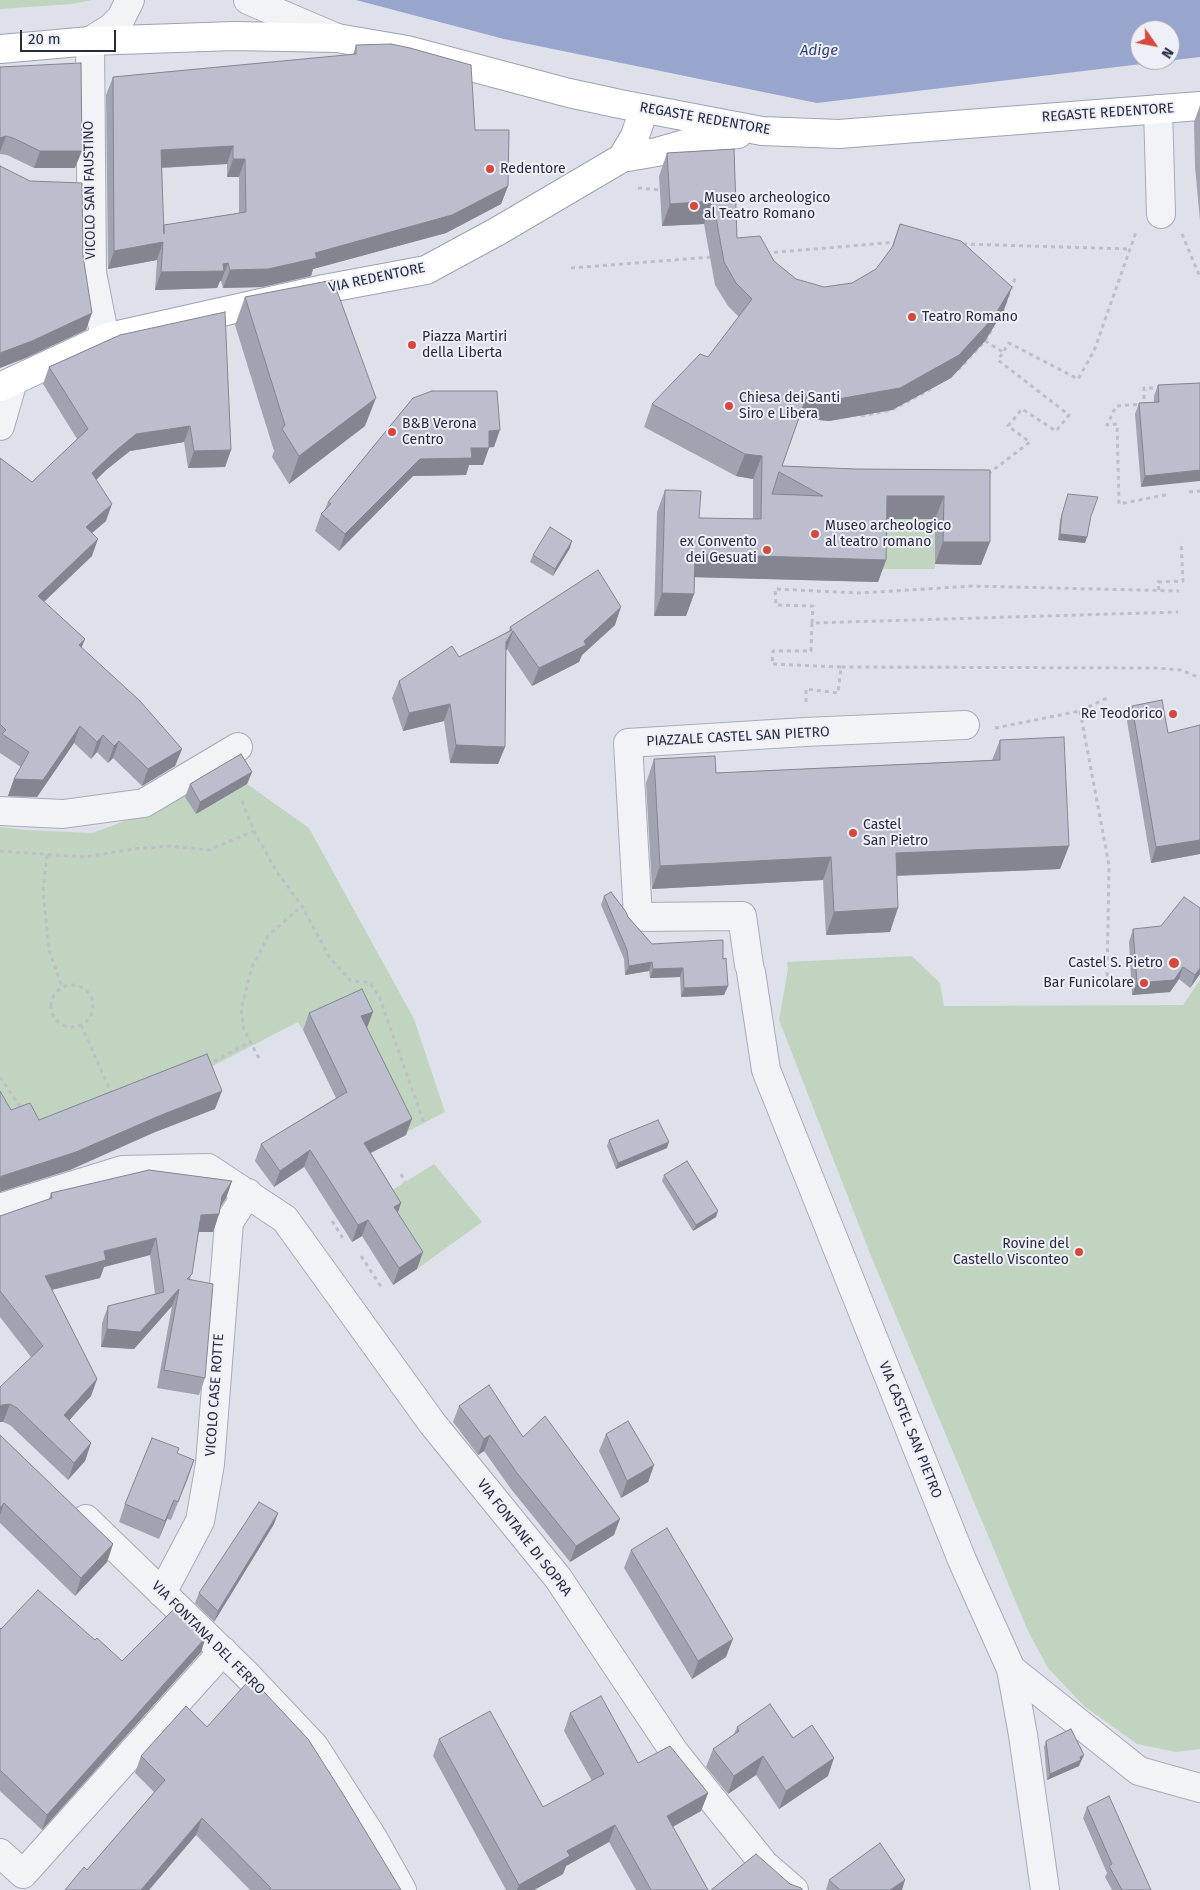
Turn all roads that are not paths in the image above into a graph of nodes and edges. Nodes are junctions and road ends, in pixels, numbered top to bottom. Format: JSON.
{"nodes":[{"id":1,"x":130,"y":0,"type":"edge"},
{"id":2,"x":248,"y":0,"type":"edge"},
{"id":3,"x":337,"y":38,"type":"junction"},
{"id":4,"x":90,"y":41,"type":"junction"},
{"id":5,"x":0,"y":49,"type":"edge"},
{"id":6,"x":1200,"y":106,"type":"edge"},
{"id":7,"x":642,"y":109,"type":"junction"},
{"id":8,"x":1158,"y":109,"type":"junction"},
{"id":9,"x":762,"y":130,"type":"junction"},
{"id":10,"x":622,"y":158,"type":"junction"},
{"id":11,"x":1160,"y":214,"type":"road end"},
{"id":12,"x":105,"y":338,"type":"junction"},
{"id":13,"x":6,"y":384,"type":"edge"},
{"id":14,"x":0,"y":426,"type":"edge"},
{"id":15,"x":965,"y":725,"type":"road end"},
{"id":16,"x":238,"y":747,"type":"dead end"},
{"id":17,"x":0,"y":811,"type":"edge"},
{"id":18,"x":750,"y":968,"type":"joint"},
{"id":19,"x":248,"y":1193,"type":"junction"},
{"id":20,"x":0,"y":1208,"type":"edge"},
{"id":21,"x":70,"y":1504,"type":"edge"},
{"id":22,"x":162,"y":1592,"type":"junction"},
{"id":23,"x":223,"y":1651,"type":"junction"},
{"id":24,"x":1011,"y":1669,"type":"junction"},
{"id":25,"x":1200,"y":1788,"type":"edge"},
{"id":26,"x":0,"y":1853,"type":"edge"},
{"id":27,"x":402,"y":1890,"type":"edge"},
{"id":28,"x":794,"y":1890,"type":"edge"},
{"id":29,"x":1045,"y":1890,"type":"edge"}],
"edges":[{"from":1,"to":4,"type":"street"},
{"from":2,"to":3,"type":"street"},
{"from":3,"to":4,"type":"main road","name":"REGASTE REDENTORE"},
{"from":3,"to":7,"type":"main road","name":"REGASTE REDENTORE"},
{"from":4,"to":5,"type":"main road","name":"REGASTE REDENTORE"},
{"from":4,"to":12,"type":"street","name":"VICOLO SAN FAUSTINO"},
{"from":6,"to":8,"type":"main road","name":"REGASTE REDENTORE"},
{"from":7,"to":9,"type":"main road","name":"REGASTE REDENTORE"},
{"from":7,"to":10,"type":"main road","name":"VIA REDENTORE"},
{"from":8,"to":9,"type":"main road","name":"REGASTE REDENTORE"},
{"from":8,"to":11,"type":"street"},
{"from":9,"to":10,"type":"main road","name":"VIA REDENTORE"},
{"from":10,"to":12,"type":"main road","name":"VIA REDENTORE"},
{"from":12,"to":13,"type":"main road","name":"VIA REDENTORE"},
{"from":13,"to":14,"type":"street"},
{"from":15,"to":18,"type":"street","name":"PIAZZALE CASTEL SAN PIETRO"},
{"from":16,"to":17,"type":"street"},
{"from":18,"to":24,"type":"street","name":"VIA CASTEL SAN PIETRO"},
{"from":19,"to":20,"type":"street","name":"VIA FONTANE DI SOPRA"},
{"from":19,"to":22,"type":"street","name":"VICOLO CASE ROTTE"},
{"from":19,"to":28,"type":"street","name":"VIA FONTANE DI SOPRA"},
{"from":21,"to":22,"type":"street","name":"VIA FONTANA DEL FERRO"},
{"from":22,"to":23,"type":"street","name":"VIA FONTANA DEL FERRO"},
{"from":23,"to":26,"type":"street"},
{"from":23,"to":27,"type":"street","name":"VIA FONTANA DEL FERRO"},
{"from":24,"to":25,"type":"street","name":"VIA CASTEL SAN PIETRO"},
{"from":24,"to":29,"type":"street"}]}
